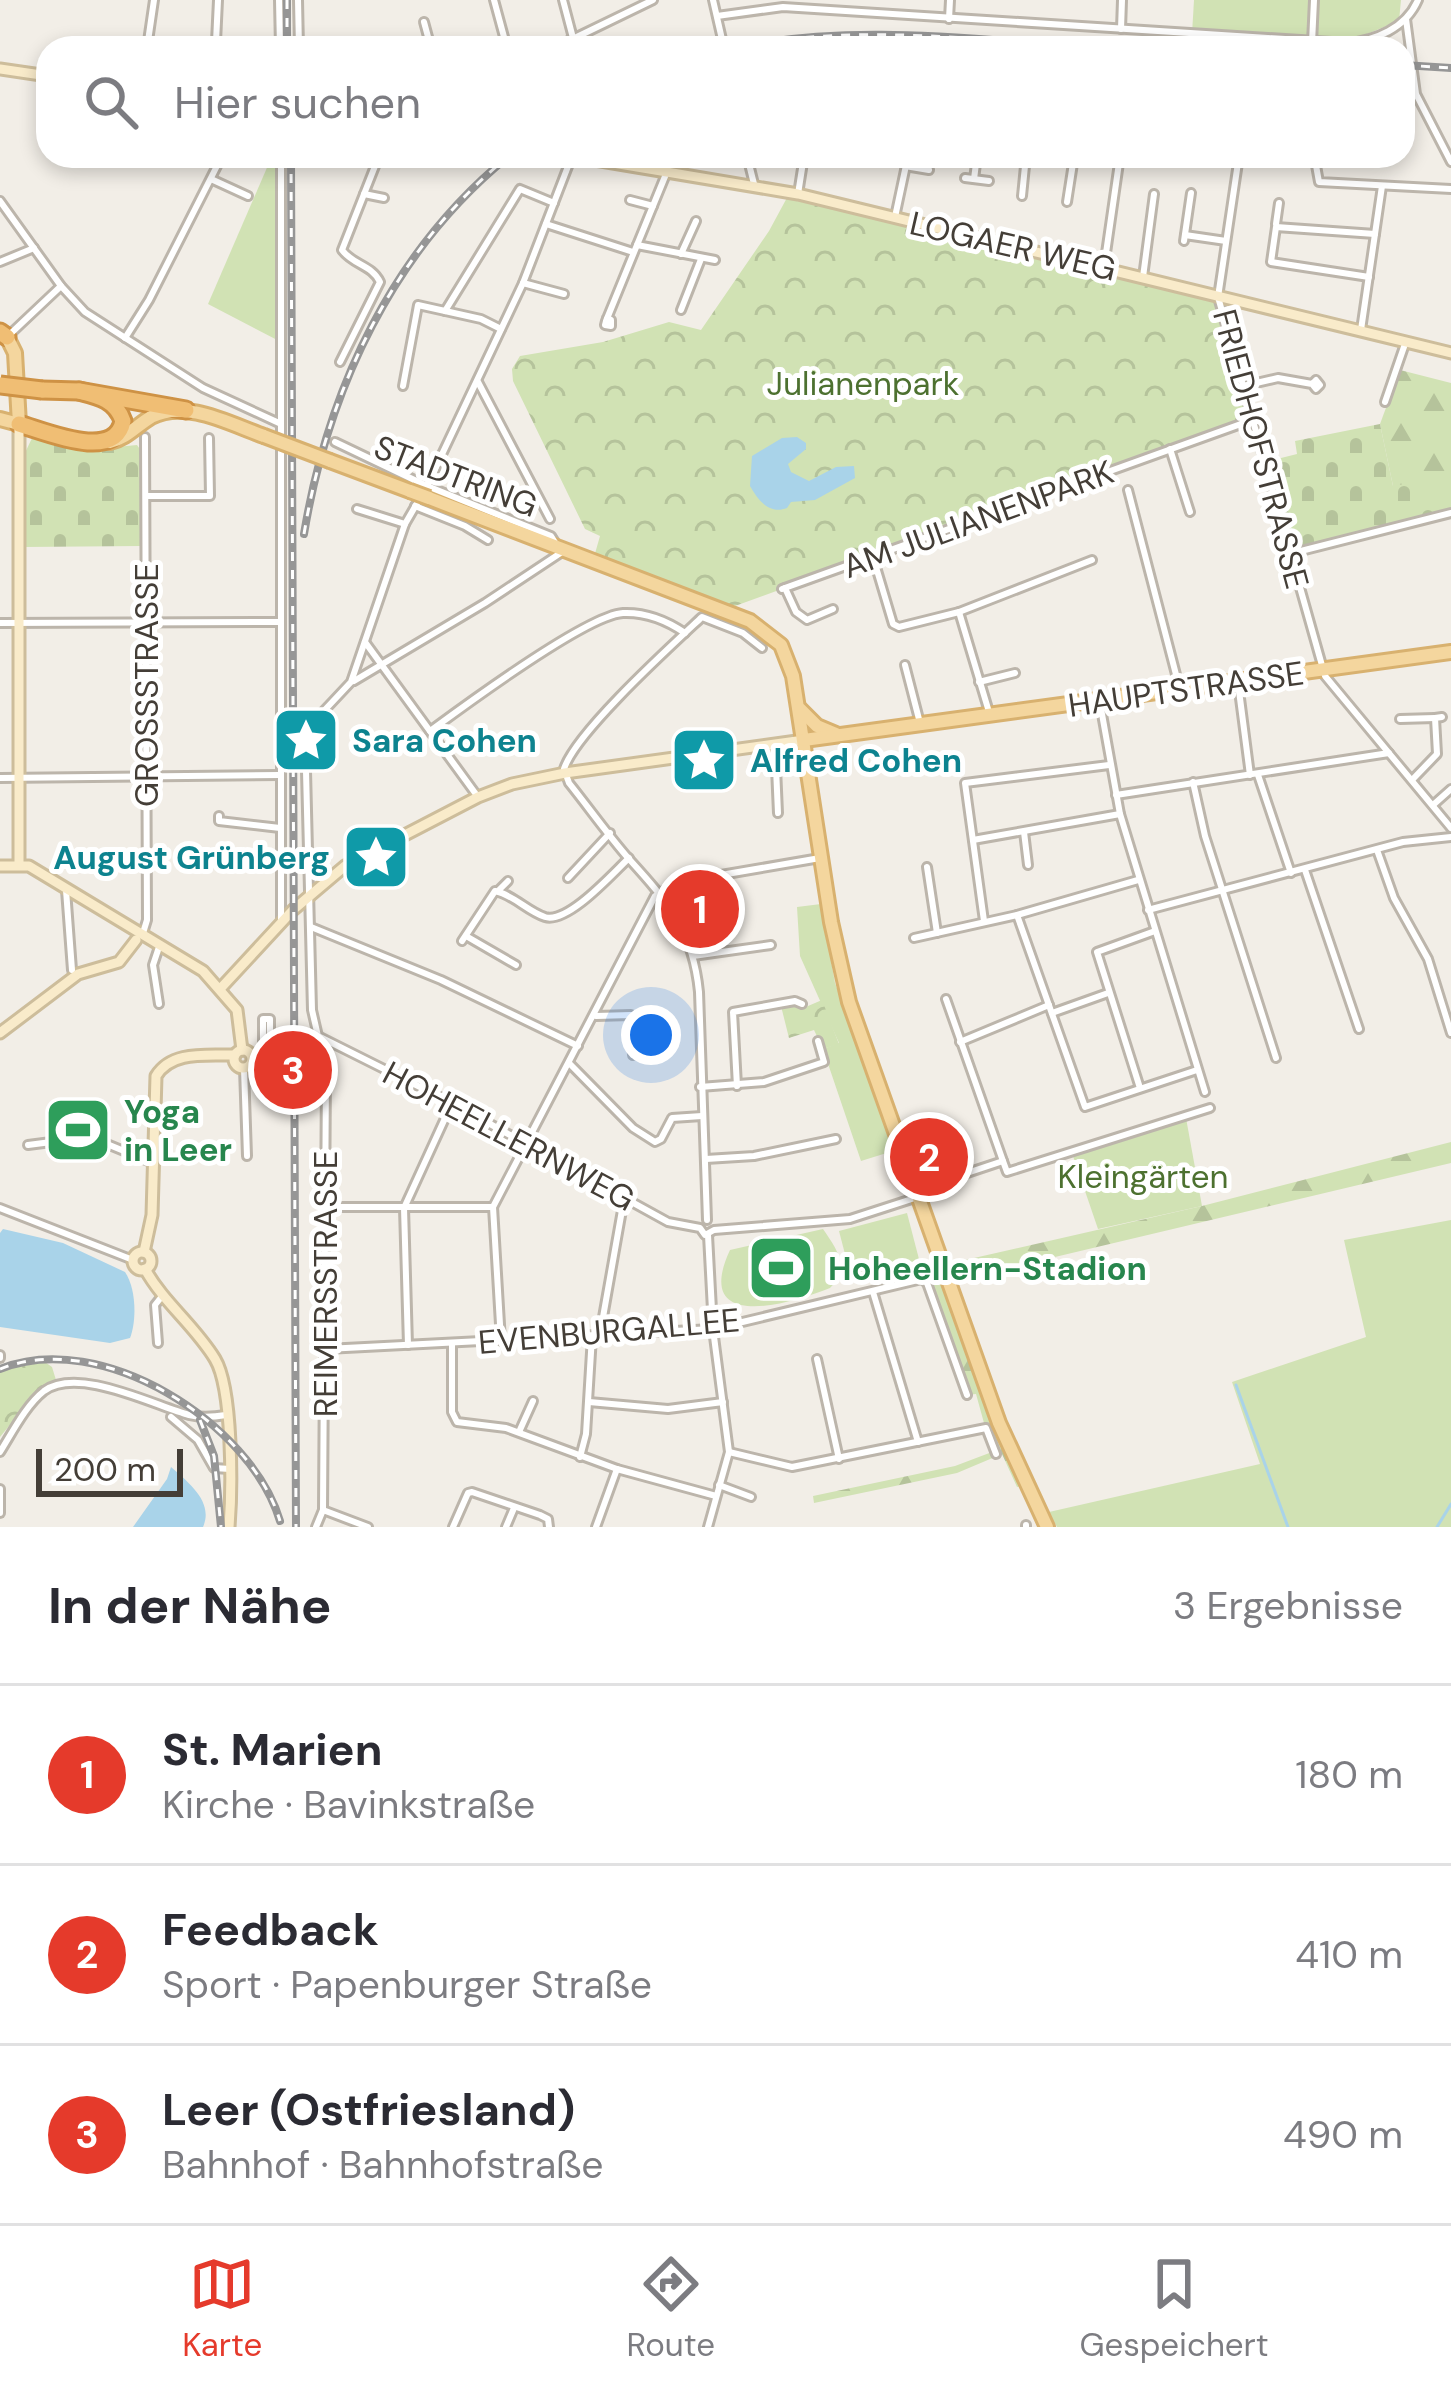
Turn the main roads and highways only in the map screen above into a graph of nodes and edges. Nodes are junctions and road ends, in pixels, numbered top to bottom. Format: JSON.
{"nodes":[{"id":1,"x":0,"y":69,"type":"edge"},
{"id":2,"x":36,"y":74,"type":"edge"},
{"id":3,"x":653,"y":168,"type":"edge"},
{"id":4,"x":3,"y":334,"type":"edge"},
{"id":5,"x":1451,"y":352,"type":"edge"},
{"id":6,"x":0,"y":388,"type":"edge"},
{"id":7,"x":80,"y":391,"type":"junction"},
{"id":8,"x":186,"y":410,"type":"junction"},
{"id":9,"x":0,"y":419,"type":"edge"},
{"id":10,"x":19,"y":424,"type":"junction"},
{"id":11,"x":109,"y":442,"type":"junction"},
{"id":12,"x":1451,"y":652,"type":"edge"},
{"id":13,"x":800,"y":708,"type":"junction"},
{"id":14,"x":840,"y":736,"type":"junction"},
{"id":15,"x":804,"y":740,"type":"junction"},
{"id":16,"x":809,"y":773,"type":"junction"},
{"id":17,"x":19,"y":864,"type":"junction"},
{"id":18,"x":0,"y":866,"type":"edge"},
{"id":19,"x":148,"y":938,"type":"junction"},
{"id":20,"x":220,"y":989,"type":"junction"},
{"id":21,"x":0,"y":1033,"type":"edge"},
{"id":22,"x":144,"y":1252,"type":"junction"},
{"id":23,"x":145,"y":1269,"type":"junction"},
{"id":24,"x":229,"y":1527,"type":"edge"},
{"id":25,"x":1047,"y":1527,"type":"edge"}],
"edges":[{"from":1,"to":2,"type":"main road"},
{"from":3,"to":5,"type":"main road","name":"LOGAER WEG"},
{"from":4,"to":10,"type":"main road"},
{"from":6,"to":7,"type":"highway","name":"STADTRING","bridge":true},
{"from":7,"to":8,"type":"highway","name":"STADTRING"},
{"from":7,"to":11,"type":"highway"},
{"from":8,"to":11,"type":"main road"},
{"from":8,"to":13,"type":"main road","name":"STADTRING","bridge":true},
{"from":9,"to":10,"type":"main road"},
{"from":10,"to":11,"type":"highway"},
{"from":10,"to":17,"type":"main road"},
{"from":12,"to":14,"type":"main road","name":"HAUPTSTRASSE"},
{"from":13,"to":14,"type":"main road"},
{"from":13,"to":15,"type":"main road","name":"STADTRING"},
{"from":14,"to":15,"type":"main road","name":"HAUPTSTRASSE"},
{"from":14,"to":16,"type":"main road"},
{"from":15,"to":16,"type":"main road","name":"STADTRING"},
{"from":15,"to":20,"type":"main road"},
{"from":16,"to":25,"type":"main road","name":"STADTRING"},
{"from":17,"to":18,"type":"main road"},
{"from":17,"to":19,"type":"main road"},
{"from":19,"to":20,"type":"main road"},
{"from":19,"to":21,"type":"main road"},
{"from":20,"to":22,"type":"main road"},
{"from":22,"to":23,"type":"main road"},
{"from":22,"to":23,"type":"main road"},
{"from":23,"to":24,"type":"main road"}]}
